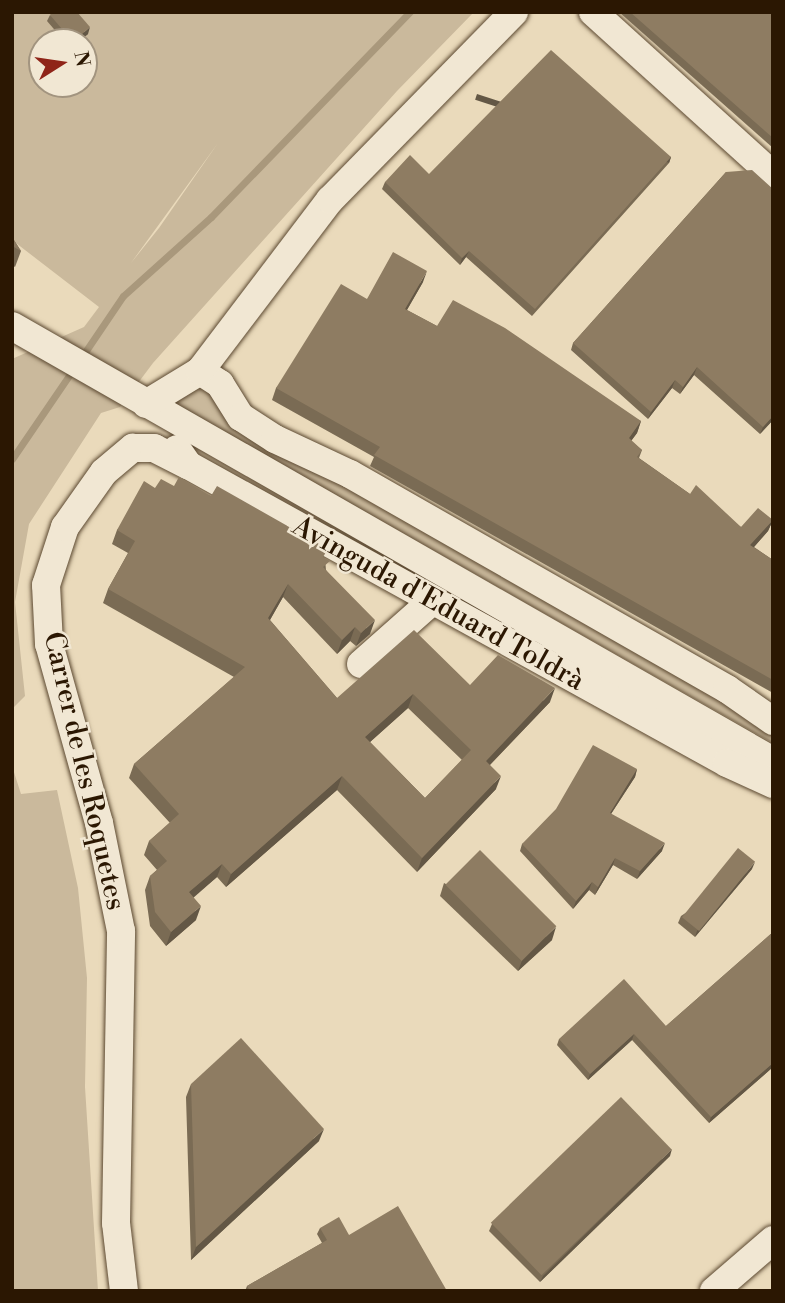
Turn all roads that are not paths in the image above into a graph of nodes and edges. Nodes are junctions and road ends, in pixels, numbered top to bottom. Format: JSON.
{"nodes":[{"id":1,"x":514,"y":12,"type":"edge"},
{"id":2,"x":593,"y":12,"type":"edge"},
{"id":3,"x":773,"y":175,"type":"edge"},
{"id":4,"x":16,"y":330,"type":"edge"},
{"id":5,"x":200,"y":372,"type":"junction"},
{"id":6,"x":137,"y":398,"type":"junction"},
{"id":7,"x":188,"y":465,"type":"junction"},
{"id":8,"x":432,"y":601,"type":"junction"},
{"id":9,"x":361,"y":664,"type":"dead end"},
{"id":10,"x":773,"y":721,"type":"edge"},
{"id":11,"x":773,"y":761,"type":"edge"},
{"id":12,"x":773,"y":784,"type":"edge"},
{"id":13,"x":773,"y":1240,"type":"edge"},
{"id":14,"x":124,"y":1291,"type":"edge"},
{"id":15,"x":714,"y":1291,"type":"edge"}],
"edges":[{"from":1,"to":5,"type":"street"},
{"from":2,"to":3,"type":"street"},
{"from":4,"to":6,"type":"street","name":"Avinguda d'Eduard Toldrà"},
{"from":5,"to":6,"type":"street"},
{"from":5,"to":10,"type":"street"},
{"from":6,"to":7,"type":"street","name":"Avinguda d'Eduard Toldrà"},
{"from":6,"to":11,"type":"street","name":"Avinguda d'Eduard Toldrà"},
{"from":7,"to":8,"type":"street","name":"Avinguda d'Eduard Toldrà"},
{"from":7,"to":14,"type":"street","name":"Carrer de les Roquetes"},
{"from":8,"to":9,"type":"street"},
{"from":8,"to":12,"type":"street","name":"Avinguda d'Eduard Toldrà"},
{"from":13,"to":15,"type":"street"}]}
